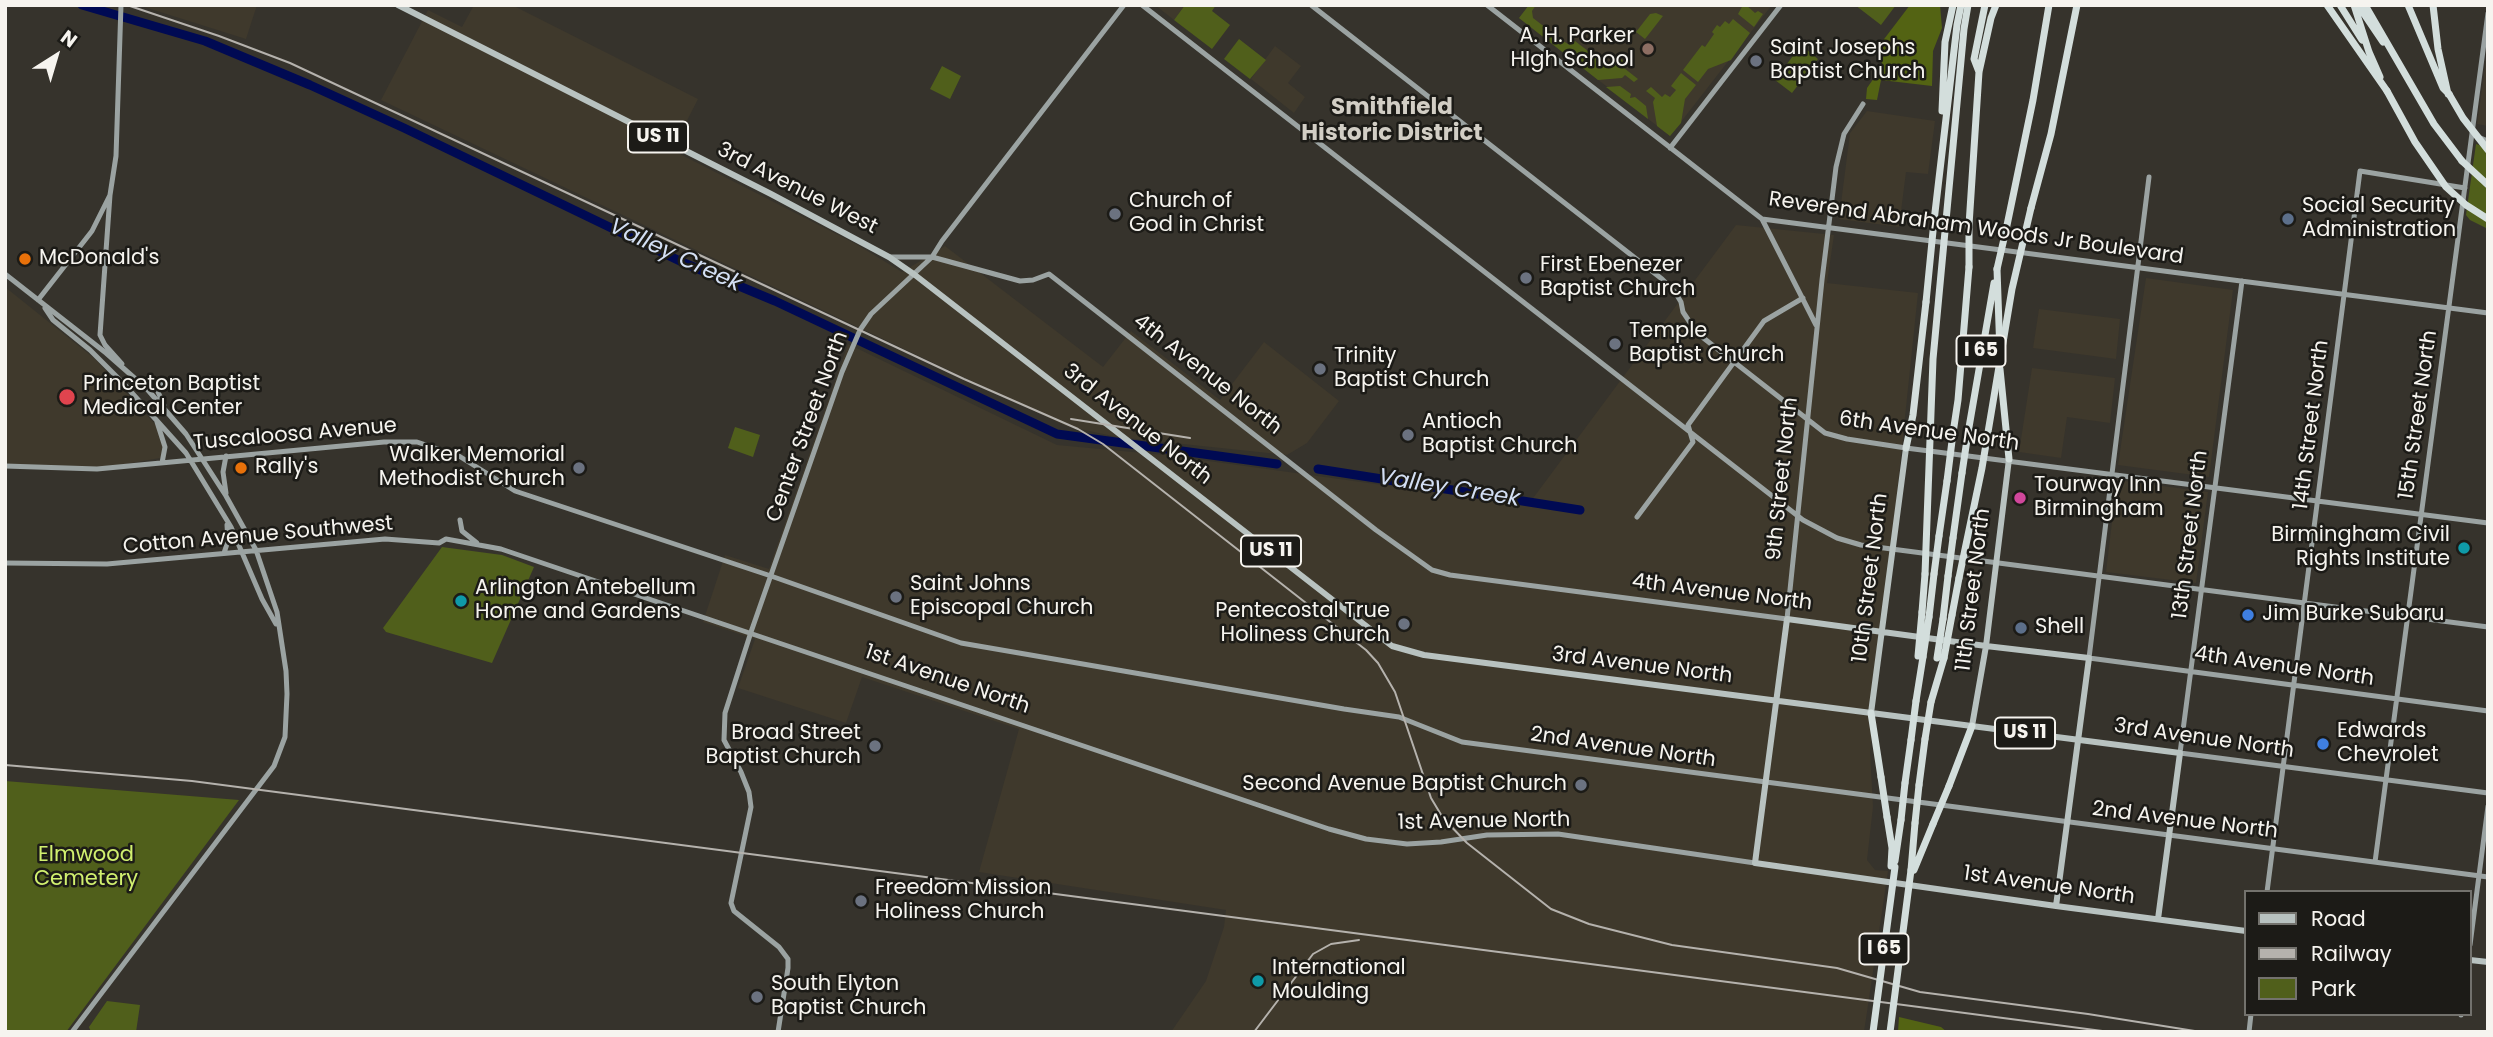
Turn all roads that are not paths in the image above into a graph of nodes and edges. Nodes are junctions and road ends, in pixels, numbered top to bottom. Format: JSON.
{"nodes":[{"id":1,"x":398,"y":5,"type":"edge"},
{"id":2,"x":1124,"y":5,"type":"edge"},
{"id":3,"x":1142,"y":5,"type":"edge"},
{"id":4,"x":1311,"y":5,"type":"edge"},
{"id":5,"x":1487,"y":5,"type":"edge"},
{"id":6,"x":1781,"y":5,"type":"edge"},
{"id":7,"x":1953,"y":5,"type":"edge"},
{"id":8,"x":1961,"y":5,"type":"edge"},
{"id":9,"x":1968,"y":5,"type":"edge"},
{"id":10,"x":1985,"y":5,"type":"edge"},
{"id":11,"x":1996,"y":5,"type":"edge"},
{"id":12,"x":2049,"y":5,"type":"edge"},
{"id":13,"x":2077,"y":5,"type":"edge"},
{"id":14,"x":2327,"y":5,"type":"edge"},
{"id":15,"x":2340,"y":5,"type":"edge"},
{"id":16,"x":2356,"y":5,"type":"edge"},
{"id":17,"x":2365,"y":5,"type":"edge"},
{"id":18,"x":2408,"y":5,"type":"edge"},
{"id":19,"x":2433,"y":5,"type":"edge"},
{"id":20,"x":121,"y":7,"type":"edge"},
{"id":21,"x":2488,"y":13,"type":"edge"},
{"id":22,"x":2369,"y":52,"type":"junction"},
{"id":23,"x":1979,"y":72,"type":"junction"},
{"id":24,"x":2411,"y":83,"type":"junction"},
{"id":25,"x":2386,"y":91,"type":"junction"},
{"id":26,"x":2448,"y":94,"type":"junction"},
{"id":27,"x":1863,"y":104,"type":"dead end"},
{"id":28,"x":2472,"y":135,"type":"junction"},
{"id":29,"x":2488,"y":141,"type":"edge"},
{"id":30,"x":1670,"y":148,"type":"junction"},
{"id":31,"x":2488,"y":150,"type":"edge"},
{"id":32,"x":1941,"y":158,"type":"junction"},
{"id":33,"x":2149,"y":177,"type":"dead end"},
{"id":34,"x":2488,"y":185,"type":"edge"},
{"id":35,"x":2465,"y":188,"type":"junction"},
{"id":36,"x":110,"y":195,"type":"junction"},
{"id":37,"x":1762,"y":219,"type":"junction"},
{"id":38,"x":2488,"y":219,"type":"edge"},
{"id":39,"x":1829,"y":227,"type":"junction"},
{"id":40,"x":889,"y":257,"type":"junction"},
{"id":41,"x":932,"y":257,"type":"junction"},
{"id":42,"x":2138,"y":267,"type":"junction"},
{"id":43,"x":1997,"y":269,"type":"junction"},
{"id":44,"x":5,"y":274,"type":"edge"},
{"id":45,"x":915,"y":275,"type":"junction"},
{"id":46,"x":2242,"y":281,"type":"junction"},
{"id":47,"x":2345,"y":294,"type":"junction"},
{"id":48,"x":1803,"y":298,"type":"junction"},
{"id":49,"x":40,"y":302,"type":"junction"},
{"id":50,"x":2449,"y":308,"type":"junction"},
{"id":51,"x":2488,"y":313,"type":"edge"},
{"id":52,"x":1817,"y":327,"type":"junction"},
{"id":53,"x":1734,"y":362,"type":"junction"},
{"id":54,"x":132,"y":376,"type":"junction"},
{"id":55,"x":162,"y":380,"type":"dead end"},
{"id":56,"x":171,"y":416,"type":"junction"},
{"id":57,"x":156,"y":419,"type":"junction"},
{"id":58,"x":1807,"y":419,"type":"junction"},
{"id":59,"x":1689,"y":431,"type":"junction"},
{"id":60,"x":1906,"y":448,"type":"junction"},
{"id":61,"x":226,"y":457,"type":"junction"},
{"id":62,"x":203,"y":458,"type":"junction"},
{"id":63,"x":2009,"y":459,"type":"junction"},
{"id":64,"x":190,"y":460,"type":"junction"},
{"id":65,"x":162,"y":463,"type":"junction"},
{"id":66,"x":5,"y":466,"type":"edge"},
{"id":67,"x":2111,"y":474,"type":"junction"},
{"id":68,"x":2215,"y":487,"type":"junction"},
{"id":69,"x":226,"y":496,"type":"junction"},
{"id":70,"x":2318,"y":501,"type":"junction"},
{"id":71,"x":2421,"y":514,"type":"junction"},
{"id":72,"x":1797,"y":516,"type":"junction"},
{"id":73,"x":1637,"y":517,"type":"dead end"},
{"id":74,"x":226,"y":518,"type":"junction"},
{"id":75,"x":460,"y":520,"type":"dead end"},
{"id":76,"x":2488,"y":523,"type":"edge"},
{"id":77,"x":483,"y":546,"type":"junction"},
{"id":78,"x":1892,"y":549,"type":"junction"},
{"id":79,"x":256,"y":550,"type":"junction"},
{"id":80,"x":242,"y":552,"type":"junction"},
{"id":81,"x":224,"y":553,"type":"junction"},
{"id":82,"x":5,"y":563,"type":"edge"},
{"id":83,"x":1995,"y":563,"type":"junction"},
{"id":84,"x":771,"y":576,"type":"junction"},
{"id":85,"x":2098,"y":576,"type":"junction"},
{"id":86,"x":2201,"y":590,"type":"junction"},
{"id":87,"x":2305,"y":603,"type":"junction"},
{"id":88,"x":1925,"y":615,"type":"junction"},
{"id":89,"x":2408,"y":617,"type":"junction"},
{"id":90,"x":1787,"y":619,"type":"junction"},
{"id":91,"x":278,"y":627,"type":"junction"},
{"id":92,"x":2488,"y":627,"type":"edge"},
{"id":93,"x":1882,"y":631,"type":"junction"},
{"id":94,"x":751,"y":632,"type":"junction"},
{"id":95,"x":1986,"y":646,"type":"junction"},
{"id":96,"x":1940,"y":658,"type":"junction"},
{"id":97,"x":2090,"y":658,"type":"junction"},
{"id":98,"x":2191,"y":672,"type":"junction"},
{"id":99,"x":2294,"y":686,"type":"junction"},
{"id":100,"x":2397,"y":700,"type":"junction"},
{"id":101,"x":1776,"y":701,"type":"junction"},
{"id":102,"x":2488,"y":711,"type":"edge"},
{"id":103,"x":1871,"y":713,"type":"junction"},
{"id":104,"x":1972,"y":726,"type":"junction"},
{"id":105,"x":2077,"y":740,"type":"junction"},
{"id":106,"x":2180,"y":753,"type":"junction"},
{"id":107,"x":2283,"y":767,"type":"junction"},
{"id":108,"x":2386,"y":780,"type":"junction"},
{"id":109,"x":1766,"y":782,"type":"junction"},
{"id":110,"x":2488,"y":793,"type":"edge"},
{"id":111,"x":2488,"y":806,"type":"edge"},
{"id":112,"x":2067,"y":822,"type":"junction"},
{"id":113,"x":2169,"y":835,"type":"junction"},
{"id":114,"x":2272,"y":848,"type":"junction"},
{"id":115,"x":2375,"y":862,"type":"junction"},
{"id":116,"x":1755,"y":863,"type":"junction"},
{"id":117,"x":1893,"y":866,"type":"junction"},
{"id":118,"x":1912,"y":870,"type":"junction"},
{"id":119,"x":2479,"y":876,"type":"junction"},
{"id":120,"x":2488,"y":877,"type":"edge"},
{"id":121,"x":2267,"y":890,"type":"edge"},
{"id":122,"x":2056,"y":906,"type":"junction"},
{"id":123,"x":2158,"y":919,"type":"junction"},
{"id":124,"x":2472,"y":930,"type":"edge"},
{"id":125,"x":2244,"y":931,"type":"edge"},
{"id":126,"x":72,"y":1032,"type":"edge"},
{"id":127,"x":778,"y":1032,"type":"edge"},
{"id":128,"x":1873,"y":1032,"type":"edge"},
{"id":129,"x":1890,"y":1032,"type":"edge"}],
"edges":[{"from":1,"to":40,"type":"main road","name":"3rd Avenue West","number":"US 11"},
{"from":2,"to":41,"type":"street","name":"Center Street North"},
{"from":3,"to":59,"type":"street"},
{"from":4,"to":53,"type":"street","name":"6th Avenue North"},
{"from":5,"to":30,"type":"street","name":"Reverend Abraham Woods Jr Boulevard"},
{"from":6,"to":30,"type":"street"},
{"from":7,"to":32,"type":"highway"},
{"from":8,"to":32,"type":"highway"},
{"from":9,"to":88,"type":"highway","bridge":true},
{"from":10,"to":23,"type":"highway"},
{"from":11,"to":23,"type":"highway","number":"I 65"},
{"from":12,"to":43,"type":"highway","number":"I 65","bridge":true},
{"from":13,"to":96,"type":"highway","bridge":true},
{"from":14,"to":25,"type":"highway"},
{"from":15,"to":22,"type":"highway"},
{"from":16,"to":22,"type":"highway"},
{"from":16,"to":24,"type":"highway"},
{"from":17,"to":24,"type":"highway"},
{"from":18,"to":26,"type":"highway"},
{"from":19,"to":26,"type":"highway"},
{"from":20,"to":36,"type":"street"},
{"from":21,"to":28,"type":"street","name":"15th Street North"},
{"from":22,"to":25,"type":"highway"},
{"from":23,"to":88,"type":"highway","number":"I 65","bridge":true},
{"from":24,"to":34,"type":"highway","bridge":true},
{"from":25,"to":38,"type":"highway","bridge":true},
{"from":26,"to":31,"type":"highway","bridge":true},
{"from":27,"to":39,"type":"street","name":"9th Street North"},
{"from":28,"to":29,"type":"street"},
{"from":28,"to":35,"type":"street","name":"15th Street North"},
{"from":30,"to":37,"type":"street","name":"Reverend Abraham Woods Jr Boulevard"},
{"from":32,"to":60,"type":"highway","bridge":true},
{"from":33,"to":42,"type":"street"},
{"from":35,"to":47,"type":"street","name":"14th Street North"},
{"from":35,"to":50,"type":"street","name":"15th Street North"},
{"from":36,"to":49,"type":"street"},
{"from":36,"to":54,"type":"street"},
{"from":37,"to":39,"type":"street","name":"Reverend Abraham Woods Jr Boulevard"},
{"from":37,"to":48,"type":"street"},
{"from":39,"to":42,"type":"street","name":"Reverend Abraham Woods Jr Boulevard"},
{"from":39,"to":52,"type":"street","name":"9th Street North"},
{"from":40,"to":41,"type":"street"},
{"from":40,"to":45,"type":"main road","name":"3rd Avenue West","number":"US 11"},
{"from":41,"to":45,"type":"street","name":"Center Street North"},
{"from":41,"to":90,"type":"street","name":"4th Avenue North"},
{"from":42,"to":46,"type":"street","name":"Reverend Abraham Woods Jr Boulevard"},
{"from":42,"to":67,"type":"street"},
{"from":43,"to":63,"type":"highway"},
{"from":43,"to":96,"type":"highway","number":"I 65","bridge":true},
{"from":44,"to":49,"type":"street"},
{"from":45,"to":84,"type":"street","name":"Center Street North"},
{"from":45,"to":101,"type":"main road","name":"3rd Avenue North","number":"US 11"},
{"from":46,"to":47,"type":"street","name":"Reverend Abraham Woods Jr Boulevard"},
{"from":46,"to":68,"type":"street","name":"13th Street North"},
{"from":47,"to":50,"type":"street","name":"Reverend Abraham Woods Jr Boulevard"},
{"from":47,"to":70,"type":"street","name":"14th Street North"},
{"from":48,"to":52,"type":"street"},
{"from":48,"to":53,"type":"street"},
{"from":49,"to":54,"type":"street"},
{"from":49,"to":57,"type":"street"},
{"from":50,"to":51,"type":"street","name":"Reverend Abraham Woods Jr Boulevard"},
{"from":50,"to":71,"type":"street","name":"15th Street North"},
{"from":52,"to":58,"type":"street","name":"9th Street North"},
{"from":53,"to":58,"type":"street","name":"6th Avenue North"},
{"from":53,"to":59,"type":"street"},
{"from":54,"to":56,"type":"street"},
{"from":55,"to":56,"type":"street"},
{"from":56,"to":62,"type":"street"},
{"from":57,"to":64,"type":"street"},
{"from":57,"to":65,"type":"street"},
{"from":58,"to":60,"type":"street","name":"6th Avenue North"},
{"from":58,"to":72,"type":"street","name":"9th Street North"},
{"from":59,"to":72,"type":"street"},
{"from":59,"to":73,"type":"street"},
{"from":60,"to":63,"type":"street","name":"6th Avenue North"},
{"from":60,"to":78,"type":"main road","name":"10th Street North"},
{"from":61,"to":62,"type":"street","name":"Tuscaloosa Avenue"},
{"from":61,"to":69,"type":"street"},
{"from":61,"to":84,"type":"street","name":"Tuscaloosa Avenue"},
{"from":62,"to":64,"type":"street","name":"Tuscaloosa Avenue"},
{"from":62,"to":69,"type":"street"},
{"from":63,"to":67,"type":"street","name":"6th Avenue North"},
{"from":63,"to":83,"type":"main road","name":"11th Street North"},
{"from":64,"to":65,"type":"street","name":"Tuscaloosa Avenue"},
{"from":64,"to":74,"type":"street"},
{"from":65,"to":66,"type":"street","name":"Tuscaloosa Avenue"},
{"from":67,"to":68,"type":"street","name":"6th Avenue North"},
{"from":67,"to":85,"type":"street"},
{"from":68,"to":70,"type":"street","name":"6th Avenue North"},
{"from":68,"to":86,"type":"street","name":"13th Street North"},
{"from":69,"to":79,"type":"street"},
{"from":70,"to":71,"type":"street","name":"6th Avenue North"},
{"from":70,"to":87,"type":"street","name":"14th Street North"},
{"from":71,"to":76,"type":"street","name":"6th Avenue North"},
{"from":71,"to":89,"type":"street","name":"15th Street North"},
{"from":72,"to":78,"type":"street"},
{"from":72,"to":90,"type":"street","name":"9th Street North"},
{"from":74,"to":80,"type":"street"},
{"from":74,"to":81,"type":"street"},
{"from":75,"to":77,"type":"street"},
{"from":77,"to":79,"type":"street","name":"Cotton Avenue Southwest"},
{"from":77,"to":94,"type":"street","name":"Cotton Avenue Southwest"},
{"from":78,"to":83,"type":"street"},
{"from":78,"to":93,"type":"main road","name":"10th Street North"},
{"from":79,"to":80,"type":"street","name":"Cotton Avenue Southwest"},
{"from":79,"to":91,"type":"street"},
{"from":80,"to":81,"type":"street","name":"Cotton Avenue Southwest"},
{"from":80,"to":91,"type":"street"},
{"from":81,"to":82,"type":"street","name":"Cotton Avenue Southwest"},
{"from":83,"to":85,"type":"street"},
{"from":83,"to":95,"type":"main road","name":"11th Street North"},
{"from":84,"to":94,"type":"street","name":"Center Street North"},
{"from":84,"to":109,"type":"street","name":"2nd Avenue North"},
{"from":85,"to":86,"type":"street"},
{"from":85,"to":97,"type":"street"},
{"from":86,"to":87,"type":"street"},
{"from":86,"to":98,"type":"street","name":"13th Street North"},
{"from":87,"to":89,"type":"street"},
{"from":87,"to":99,"type":"street","name":"14th Street North"},
{"from":88,"to":117,"type":"highway","number":"I 65","bridge":true},
{"from":89,"to":92,"type":"street"},
{"from":89,"to":100,"type":"street","name":"15th Street North"},
{"from":90,"to":93,"type":"main road","name":"4th Avenue North"},
{"from":90,"to":101,"type":"main road","name":"9th Street North"},
{"from":91,"to":126,"type":"street"},
{"from":93,"to":95,"type":"main road","name":"4th Avenue North"},
{"from":93,"to":103,"type":"main road","name":"10th Street North"},
{"from":94,"to":116,"type":"street","name":"1st Avenue North"},
{"from":94,"to":127,"type":"street","name":"Center Street North"},
{"from":95,"to":97,"type":"main road","name":"4th Avenue North"},
{"from":95,"to":104,"type":"main road","name":"11th Street North"},
{"from":96,"to":118,"type":"highway","number":"I 65","bridge":true},
{"from":97,"to":98,"type":"street","name":"4th Avenue North"},
{"from":97,"to":105,"type":"main road"},
{"from":98,"to":99,"type":"street","name":"4th Avenue North"},
{"from":98,"to":106,"type":"street","name":"13th Street North"},
{"from":99,"to":100,"type":"street","name":"4th Avenue North"},
{"from":99,"to":107,"type":"street","name":"14th Street North"},
{"from":100,"to":102,"type":"street","name":"4th Avenue North"},
{"from":100,"to":108,"type":"street","name":"15th Street North"},
{"from":101,"to":103,"type":"main road","name":"3rd Avenue North","number":"US 11"},
{"from":101,"to":109,"type":"main road","name":"9th Street North"},
{"from":103,"to":104,"type":"main road","name":"3rd Avenue North","number":"US 11"},
{"from":103,"to":117,"type":"highway","bridge":true},
{"from":104,"to":105,"type":"main road","name":"3rd Avenue North","number":"US 11"},
{"from":104,"to":118,"type":"highway","bridge":true},
{"from":105,"to":106,"type":"main road","name":"3rd Avenue North","number":"US 11"},
{"from":105,"to":112,"type":"main road"},
{"from":106,"to":107,"type":"street","name":"3rd Avenue North"},
{"from":106,"to":113,"type":"main road","name":"13th Street North"},
{"from":107,"to":108,"type":"street","name":"3rd Avenue North"},
{"from":107,"to":114,"type":"street","name":"14th Street North"},
{"from":108,"to":110,"type":"street","name":"3rd Avenue North"},
{"from":108,"to":115,"type":"street","name":"15th Street North"},
{"from":109,"to":112,"type":"street","name":"2nd Avenue North"},
{"from":109,"to":116,"type":"main road","name":"9th Street North"},
{"from":111,"to":119,"type":"street"},
{"from":112,"to":113,"type":"street","name":"2nd Avenue North"},
{"from":112,"to":122,"type":"main road"},
{"from":113,"to":114,"type":"street","name":"2nd Avenue North"},
{"from":113,"to":123,"type":"main road","name":"13th Street North"},
{"from":114,"to":115,"type":"street","name":"2nd Avenue North"},
{"from":114,"to":121,"type":"street","name":"14th Street North"},
{"from":115,"to":119,"type":"street","name":"2nd Avenue North"},
{"from":116,"to":122,"type":"main road","name":"1st Avenue North"},
{"from":117,"to":128,"type":"highway","number":"I 65","bridge":true},
{"from":118,"to":129,"type":"highway","number":"I 65","bridge":true},
{"from":119,"to":120,"type":"street","name":"2nd Avenue North"},
{"from":119,"to":124,"type":"street"},
{"from":122,"to":123,"type":"main road","name":"1st Avenue North"},
{"from":123,"to":125,"type":"main road","name":"1st Avenue North"}]}
